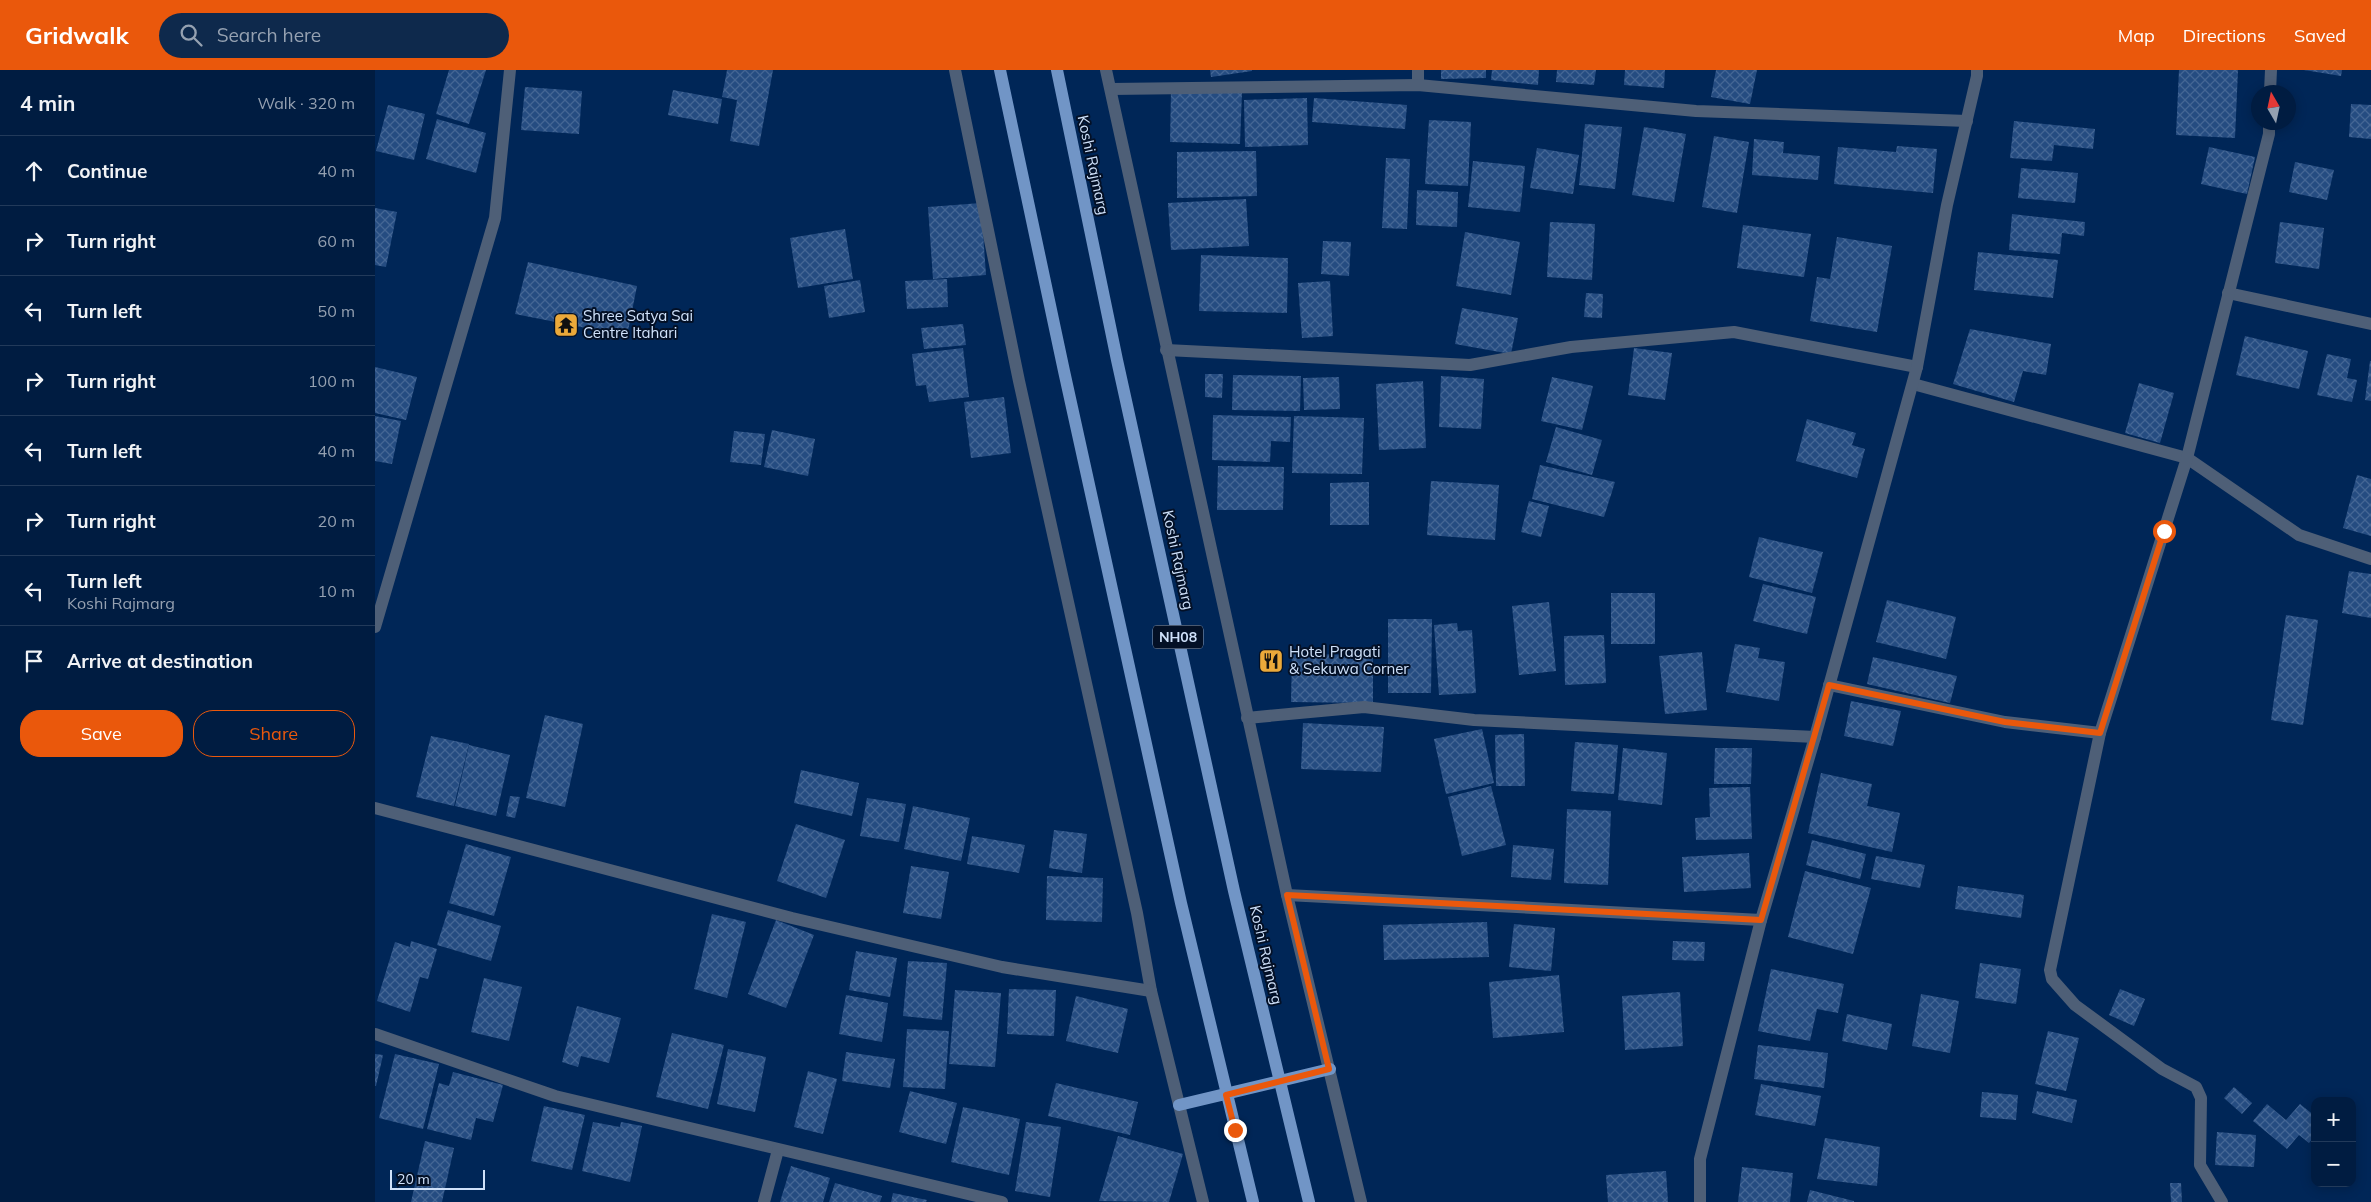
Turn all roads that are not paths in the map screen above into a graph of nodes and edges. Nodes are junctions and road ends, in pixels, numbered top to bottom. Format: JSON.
{"nodes":[{"id":1,"x":511,"y":70,"type":"edge"},
{"id":2,"x":955,"y":70,"type":"edge"},
{"id":3,"x":1000,"y":70,"type":"edge"},
{"id":4,"x":1057,"y":70,"type":"edge"},
{"id":5,"x":1107,"y":70,"type":"edge"},
{"id":6,"x":1418,"y":70,"type":"edge"},
{"id":7,"x":1977,"y":70,"type":"edge"},
{"id":8,"x":2271,"y":70,"type":"edge"},
{"id":9,"x":1418,"y":85,"type":"junction"},
{"id":10,"x":2270,"y":85,"type":"edge"},
{"id":11,"x":1111,"y":89,"type":"junction"},
{"id":12,"x":1967,"y":121,"type":"junction"},
{"id":13,"x":2269,"y":130,"type":"edge"},
{"id":14,"x":2228,"y":293,"type":"junction"},
{"id":15,"x":2371,"y":324,"type":"edge"},
{"id":16,"x":1166,"y":350,"type":"junction"},
{"id":17,"x":1917,"y":367,"type":"junction"},
{"id":18,"x":1913,"y":384,"type":"junction"},
{"id":19,"x":2187,"y":458,"type":"junction"},
{"id":20,"x":2371,"y":560,"type":"edge"},
{"id":21,"x":375,"y":627,"type":"edge"},
{"id":22,"x":1829,"y":685,"type":"junction"},
{"id":23,"x":1247,"y":718,"type":"junction"},
{"id":24,"x":2100,"y":733,"type":"junction"},
{"id":25,"x":1815,"y":737,"type":"junction"},
{"id":26,"x":375,"y":808,"type":"edge"},
{"id":27,"x":1287,"y":895,"type":"junction"},
{"id":28,"x":1761,"y":920,"type":"junction"},
{"id":29,"x":1151,"y":991,"type":"junction"},
{"id":30,"x":375,"y":1034,"type":"edge"},
{"id":31,"x":1329,"y":1069,"type":"junction"},
{"id":32,"x":1280,"y":1082,"type":"junction"},
{"id":33,"x":1226,"y":1095,"type":"junction"},
{"id":34,"x":1179,"y":1105,"type":"junction"},
{"id":35,"x":778,"y":1150,"type":"junction"},
{"id":36,"x":764,"y":1202,"type":"edge"},
{"id":37,"x":1002,"y":1202,"type":"edge"},
{"id":38,"x":1203,"y":1202,"type":"edge"},
{"id":39,"x":1253,"y":1202,"type":"edge"},
{"id":40,"x":1309,"y":1202,"type":"edge"},
{"id":41,"x":1361,"y":1202,"type":"edge"},
{"id":42,"x":1700,"y":1202,"type":"edge"},
{"id":43,"x":2222,"y":1202,"type":"edge"}],
"edges":[{"from":1,"to":21,"type":"street"},
{"from":2,"to":29,"type":"street"},
{"from":3,"to":33,"type":"main road"},
{"from":4,"to":32,"type":"main road","name":"Koshi Rajmarg","number":"NH08"},
{"from":5,"to":11,"type":"street"},
{"from":6,"to":9,"type":"street"},
{"from":7,"to":12,"type":"street"},
{"from":8,"to":10,"type":"street"},
{"from":9,"to":11,"type":"street"},
{"from":9,"to":12,"type":"street"},
{"from":11,"to":16,"type":"street"},
{"from":12,"to":17,"type":"street"},
{"from":13,"to":14,"type":"street"},
{"from":14,"to":15,"type":"street"},
{"from":14,"to":19,"type":"street"},
{"from":16,"to":17,"type":"street"},
{"from":16,"to":23,"type":"street"},
{"from":17,"to":18,"type":"street"},
{"from":18,"to":19,"type":"street"},
{"from":18,"to":22,"type":"street"},
{"from":19,"to":20,"type":"street"},
{"from":19,"to":24,"type":"street"},
{"from":22,"to":24,"type":"street"},
{"from":22,"to":25,"type":"street"},
{"from":23,"to":25,"type":"street"},
{"from":23,"to":27,"type":"street"},
{"from":24,"to":43,"type":"street"},
{"from":25,"to":28,"type":"street"},
{"from":26,"to":29,"type":"street"},
{"from":27,"to":28,"type":"street"},
{"from":27,"to":31,"type":"street"},
{"from":28,"to":42,"type":"street"},
{"from":29,"to":34,"type":"street"},
{"from":30,"to":35,"type":"street"},
{"from":31,"to":32,"type":"main road"},
{"from":31,"to":41,"type":"street"},
{"from":32,"to":33,"type":"main road"},
{"from":32,"to":40,"type":"main road","name":"Koshi Rajmarg","number":"NH08"},
{"from":33,"to":34,"type":"main road"},
{"from":33,"to":39,"type":"main road"},
{"from":34,"to":38,"type":"street"},
{"from":35,"to":36,"type":"street"},
{"from":35,"to":37,"type":"street"}]}
